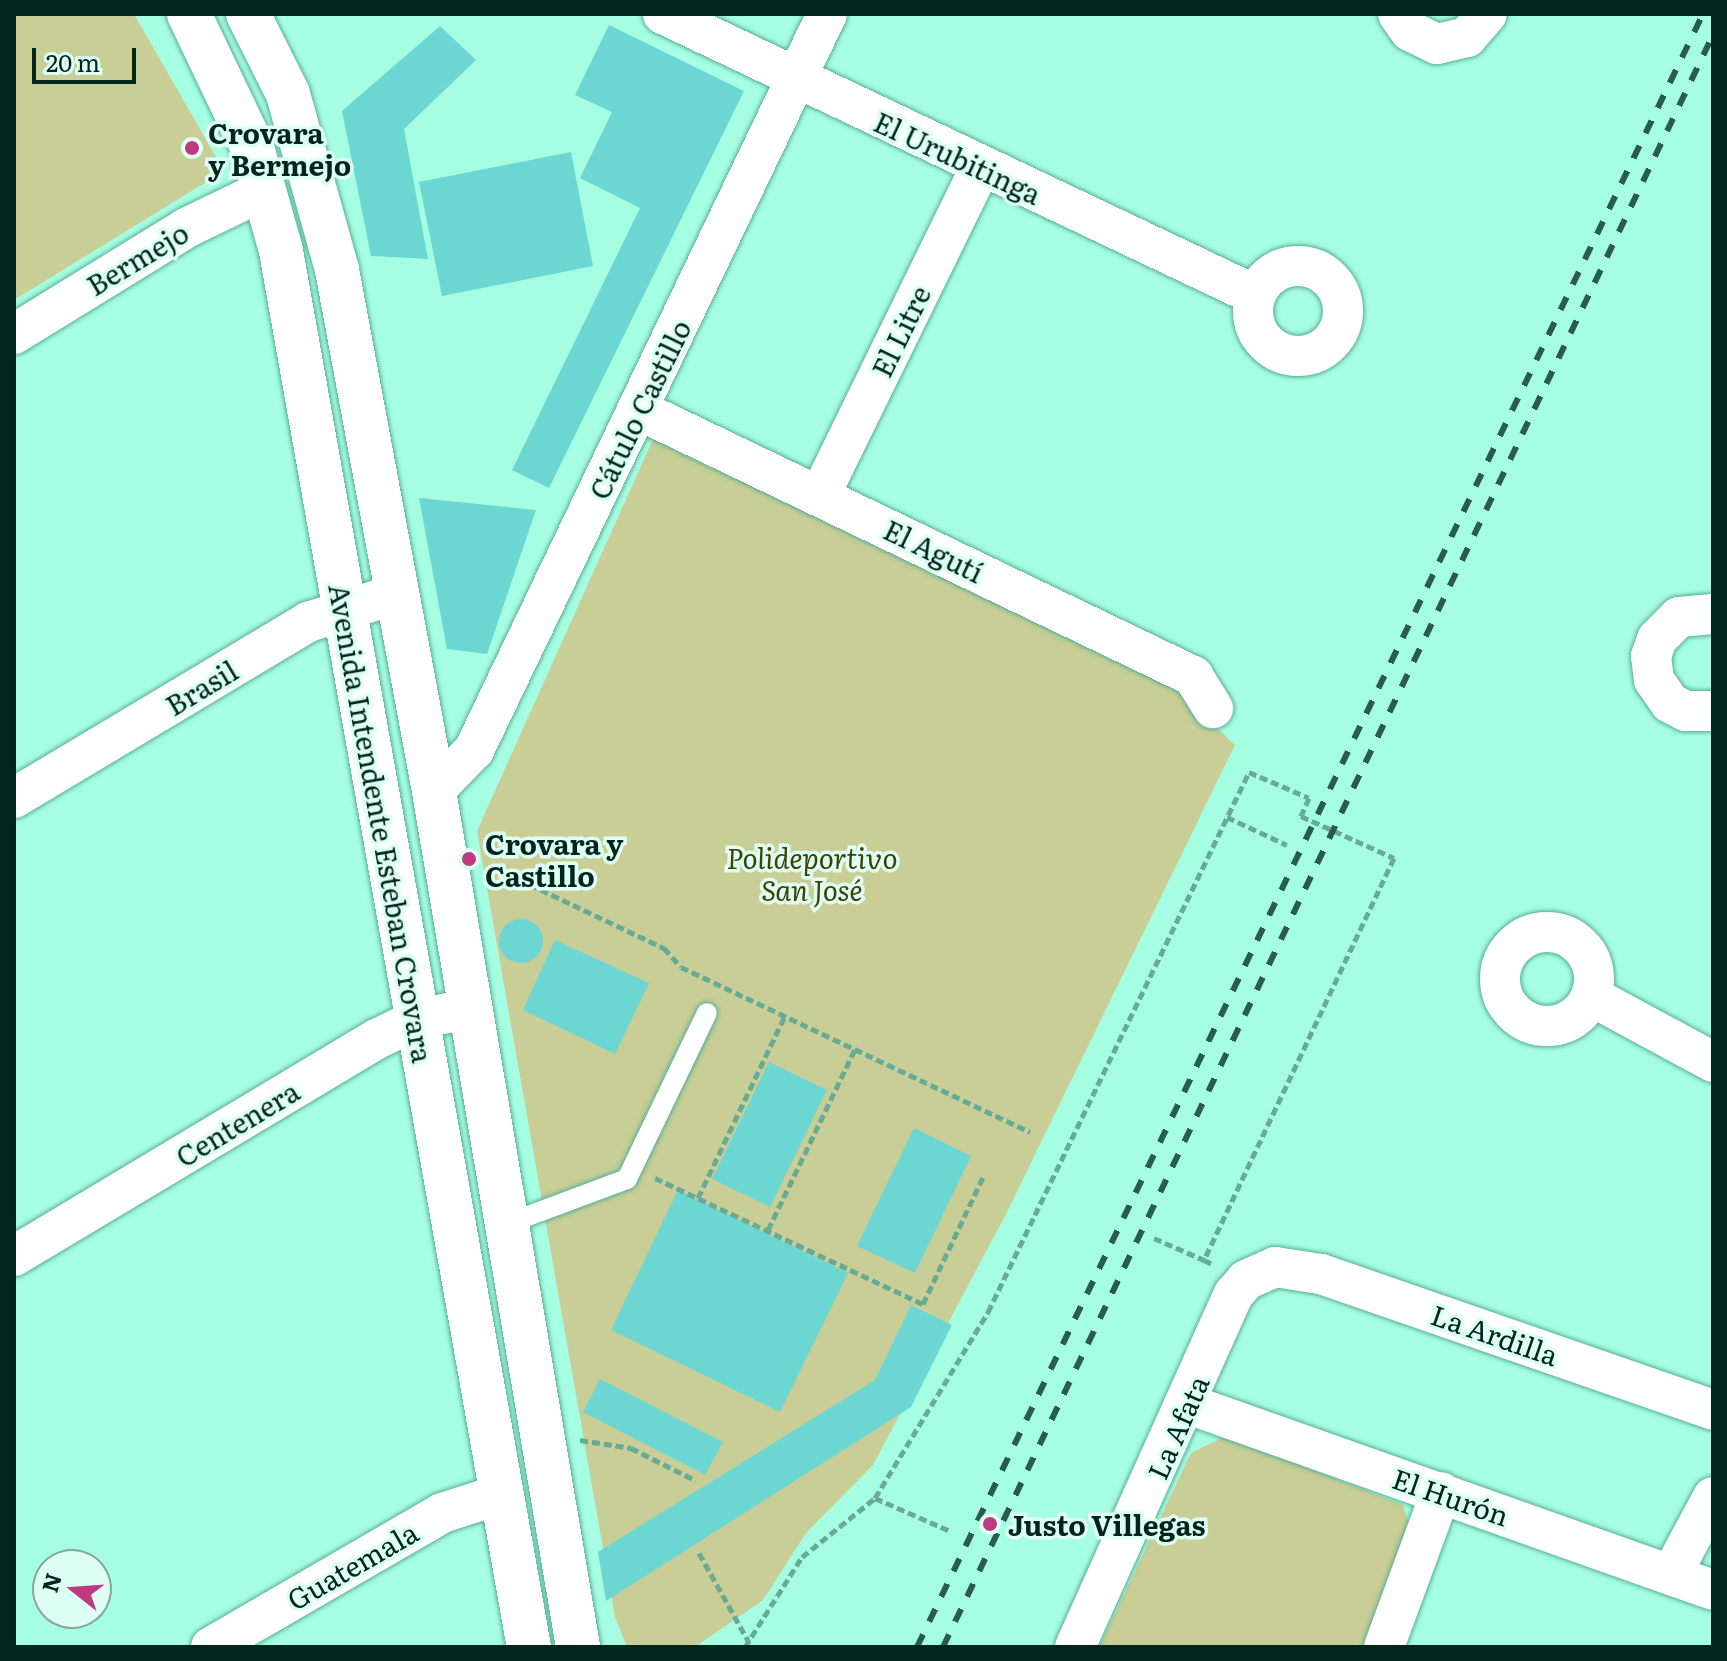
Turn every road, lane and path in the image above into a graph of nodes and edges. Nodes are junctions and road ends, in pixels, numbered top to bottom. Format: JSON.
{"nodes":[{"id":1,"x":189,"y":14,"type":"edge"},
{"id":2,"x":248,"y":14,"type":"edge"},
{"id":3,"x":663,"y":14,"type":"edge"},
{"id":4,"x":827,"y":14,"type":"edge"},
{"id":5,"x":1398,"y":14,"type":"edge"},
{"id":6,"x":1487,"y":14,"type":"edge"},
{"id":7,"x":796,"y":79,"type":"junction"},
{"id":8,"x":980,"y":168,"type":"junction"},
{"id":9,"x":265,"y":190,"type":"junction"},
{"id":10,"x":1255,"y":295,"type":"dead end"},
{"id":11,"x":14,"y":334,"type":"edge"},
{"id":12,"x":639,"y":410,"type":"junction"},
{"id":13,"x":820,"y":495,"type":"junction"},
{"id":14,"x":396,"y":594,"type":"junction"},
{"id":15,"x":343,"y":608,"type":"junction"},
{"id":16,"x":1713,"y":614,"type":"edge"},
{"id":17,"x":1213,"y":708,"type":"dead end"},
{"id":18,"x":1713,"y":711,"type":"edge"},
{"id":19,"x":434,"y":791,"type":"junction"},
{"id":20,"x":14,"y":798,"type":"edge"},
{"id":21,"x":1227,"y":817,"type":"junction"},
{"id":22,"x":1287,"y":845,"type":"dead end"},
{"id":23,"x":508,"y":874,"type":"dead end"},
{"id":24,"x":1591,"y":996,"type":"dead end"},
{"id":25,"x":467,"y":1009,"type":"junction"},
{"id":26,"x":707,"y":1013,"type":"dead end"},
{"id":27,"x":785,"y":1016,"type":"junction"},
{"id":28,"x":418,"y":1019,"type":"junction"},
{"id":29,"x":855,"y":1049,"type":"junction"},
{"id":30,"x":1713,"y":1062,"type":"edge"},
{"id":31,"x":1030,"y":1132,"type":"dead end"},
{"id":32,"x":633,"y":1167,"type":"junction"},
{"id":33,"x":984,"y":1175,"type":"dead end"},
{"id":34,"x":698,"y":1198,"type":"junction"},
{"id":35,"x":504,"y":1225,"type":"junction"},
{"id":36,"x":768,"y":1230,"type":"junction"},
{"id":37,"x":1154,"y":1238,"type":"dead end"},
{"id":38,"x":14,"y":1256,"type":"edge"},
{"id":39,"x":1204,"y":1260,"type":"junction"},
{"id":40,"x":1260,"y":1273,"type":"junction"},
{"id":41,"x":1188,"y":1404,"type":"junction"},
{"id":42,"x":1713,"y":1410,"type":"edge"},
{"id":43,"x":540,"y":1434,"type":"junction"},
{"id":44,"x":695,"y":1480,"type":"dead end"},
{"id":45,"x":1441,"y":1492,"type":"junction"},
{"id":46,"x":498,"y":1495,"type":"junction"},
{"id":47,"x":1713,"y":1497,"type":"edge"},
{"id":48,"x":875,"y":1498,"type":"junction"},
{"id":49,"x":950,"y":1531,"type":"dead end"},
{"id":50,"x":699,"y":1553,"type":"dead end"},
{"id":51,"x":1672,"y":1573,"type":"junction"},
{"id":52,"x":1713,"y":1590,"type":"edge"},
{"id":53,"x":747,"y":1644,"type":"edge"},
{"id":54,"x":211,"y":1647,"type":"edge"},
{"id":55,"x":529,"y":1647,"type":"edge"},
{"id":56,"x":578,"y":1647,"type":"edge"},
{"id":57,"x":1075,"y":1647,"type":"edge"},
{"id":58,"x":1384,"y":1647,"type":"edge"}],
"edges":[{"from":1,"to":9,"type":"main road","name":"Avenida Intendente Esteban Crovara"},
{"from":2,"to":14,"type":"main road","name":"Avenida Intendente Esteban Crovara"},
{"from":3,"to":7,"type":"street","name":"El Urubitinga"},
{"from":4,"to":7,"type":"street","name":"Cátulo Castillo"},
{"from":5,"to":6,"type":"street"},
{"from":7,"to":8,"type":"street","name":"El Urubitinga"},
{"from":7,"to":12,"type":"street","name":"Cátulo Castillo"},
{"from":8,"to":10,"type":"street","name":"El Urubitinga"},
{"from":8,"to":13,"type":"street","name":"El Litre"},
{"from":9,"to":11,"type":"street","name":"Bermejo"},
{"from":9,"to":15,"type":"main road","name":"Avenida Intendente Esteban Crovara"},
{"from":12,"to":13,"type":"street","name":"El Agutí"},
{"from":12,"to":19,"type":"street","name":"Cátulo Castillo"},
{"from":13,"to":17,"type":"street","name":"El Agutí"},
{"from":14,"to":15,"type":"street","name":"Brasil"},
{"from":14,"to":19,"type":"main road","name":"Avenida Intendente Esteban Crovara"},
{"from":15,"to":20,"type":"street","name":"Brasil"},
{"from":15,"to":28,"type":"main road","name":"Avenida Intendente Esteban Crovara"},
{"from":16,"to":18,"type":"street"},
{"from":19,"to":25,"type":"main road","name":"Avenida Intendente Esteban Crovara"},
{"from":21,"to":22,"type":"path"},
{"from":21,"to":39,"type":"path"},
{"from":21,"to":48,"type":"path"},
{"from":23,"to":27,"type":"path"},
{"from":24,"to":30,"type":"street"},
{"from":25,"to":28,"type":"street","name":"Centenera"},
{"from":25,"to":35,"type":"main road","name":"Avenida Intendente Esteban Crovara"},
{"from":26,"to":32,"type":"lane"},
{"from":27,"to":29,"type":"path"},
{"from":27,"to":34,"type":"path"},
{"from":28,"to":38,"type":"street","name":"Centenera"},
{"from":28,"to":46,"type":"main road","name":"Avenida Intendente Esteban Crovara"},
{"from":29,"to":31,"type":"path"},
{"from":29,"to":36,"type":"path"},
{"from":32,"to":34,"type":"path"},
{"from":32,"to":35,"type":"lane"},
{"from":33,"to":36,"type":"path"},
{"from":34,"to":36,"type":"path"},
{"from":35,"to":43,"type":"main road","name":"Avenida Intendente Esteban Crovara"},
{"from":37,"to":39,"type":"path"},
{"from":39,"to":40,"type":"path"},
{"from":40,"to":41,"type":"street","name":"La Afata"},
{"from":40,"to":42,"type":"street","name":"La Ardilla"},
{"from":41,"to":45,"type":"street","name":"El Hurón"},
{"from":41,"to":57,"type":"street","name":"La Afata"},
{"from":43,"to":44,"type":"path"},
{"from":43,"to":56,"type":"main road","name":"Avenida Intendente Esteban Crovara"},
{"from":45,"to":51,"type":"street","name":"El Hurón"},
{"from":45,"to":58,"type":"street"},
{"from":46,"to":54,"type":"street","name":"Guatemala"},
{"from":46,"to":55,"type":"main road","name":"Avenida Intendente Esteban Crovara"},
{"from":47,"to":51,"type":"street"},
{"from":48,"to":49,"type":"path"},
{"from":48,"to":53,"type":"path"},
{"from":50,"to":53,"type":"path"},
{"from":51,"to":52,"type":"street","name":"El Hurón"}]}
